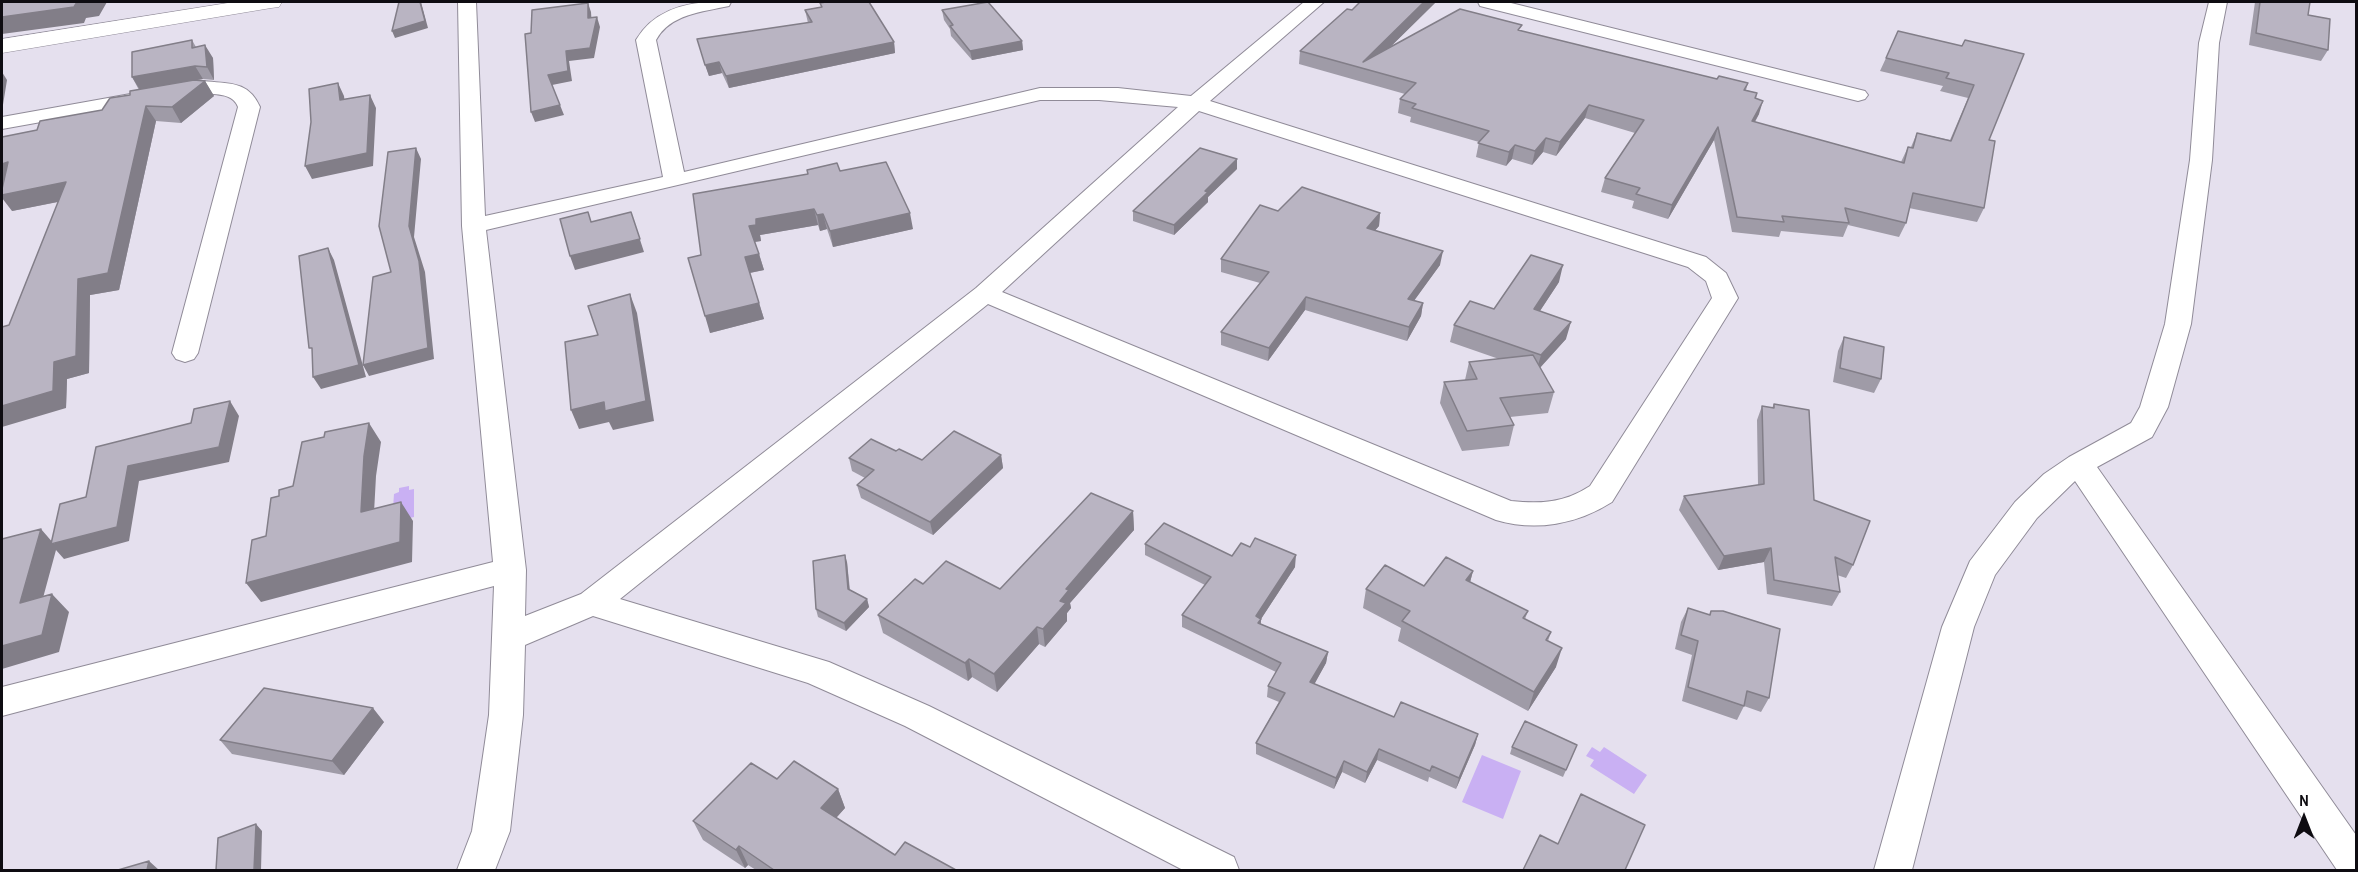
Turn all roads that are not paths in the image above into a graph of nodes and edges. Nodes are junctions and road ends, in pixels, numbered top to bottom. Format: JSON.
{"nodes":[{"id":1,"x":272,"y":2,"type":"edge"},
{"id":2,"x":467,"y":2,"type":"edge"},
{"id":3,"x":722,"y":2,"type":"edge"},
{"id":4,"x":1315,"y":2,"type":"edge"},
{"id":5,"x":1487,"y":2,"type":"edge"},
{"id":6,"x":2218,"y":2,"type":"edge"},
{"id":7,"x":2,"y":46,"type":"edge"},
{"id":8,"x":1858,"y":95,"type":"dead end"},
{"id":9,"x":1195,"y":103,"type":"junction"},
{"id":10,"x":2,"y":123,"type":"edge"},
{"id":11,"x":675,"y":181,"type":"junction"},
{"id":12,"x":474,"y":226,"type":"junction"},
{"id":13,"x":985,"y":294,"type":"junction"},
{"id":14,"x":185,"y":353,"type":"dead end"},
{"id":15,"x":2079,"y":464,"type":"junction"},
{"id":16,"x":510,"y":570,"type":"junction"},
{"id":17,"x":592,"y":603,"type":"junction"},
{"id":18,"x":509,"y":637,"type":"junction"},
{"id":19,"x":2,"y":702,"type":"edge"},
{"id":20,"x":2356,"y":866,"type":"edge"},
{"id":21,"x":476,"y":870,"type":"edge"},
{"id":22,"x":1220,"y":870,"type":"edge"},
{"id":23,"x":1893,"y":870,"type":"edge"}],
"edges":[{"from":1,"to":7,"type":"street"},
{"from":2,"to":12,"type":"street"},
{"from":3,"to":11,"type":"street"},
{"from":4,"to":9,"type":"street"},
{"from":5,"to":8,"type":"street"},
{"from":6,"to":15,"type":"street"},
{"from":9,"to":11,"type":"street"},
{"from":9,"to":13,"type":"street"},
{"from":9,"to":13,"type":"street"},
{"from":10,"to":14,"type":"street"},
{"from":11,"to":12,"type":"street"},
{"from":12,"to":16,"type":"street"},
{"from":13,"to":17,"type":"street"},
{"from":15,"to":20,"type":"street"},
{"from":15,"to":23,"type":"street"},
{"from":16,"to":18,"type":"street"},
{"from":16,"to":19,"type":"street"},
{"from":17,"to":18,"type":"street"},
{"from":17,"to":22,"type":"street"},
{"from":18,"to":21,"type":"street"}]}
